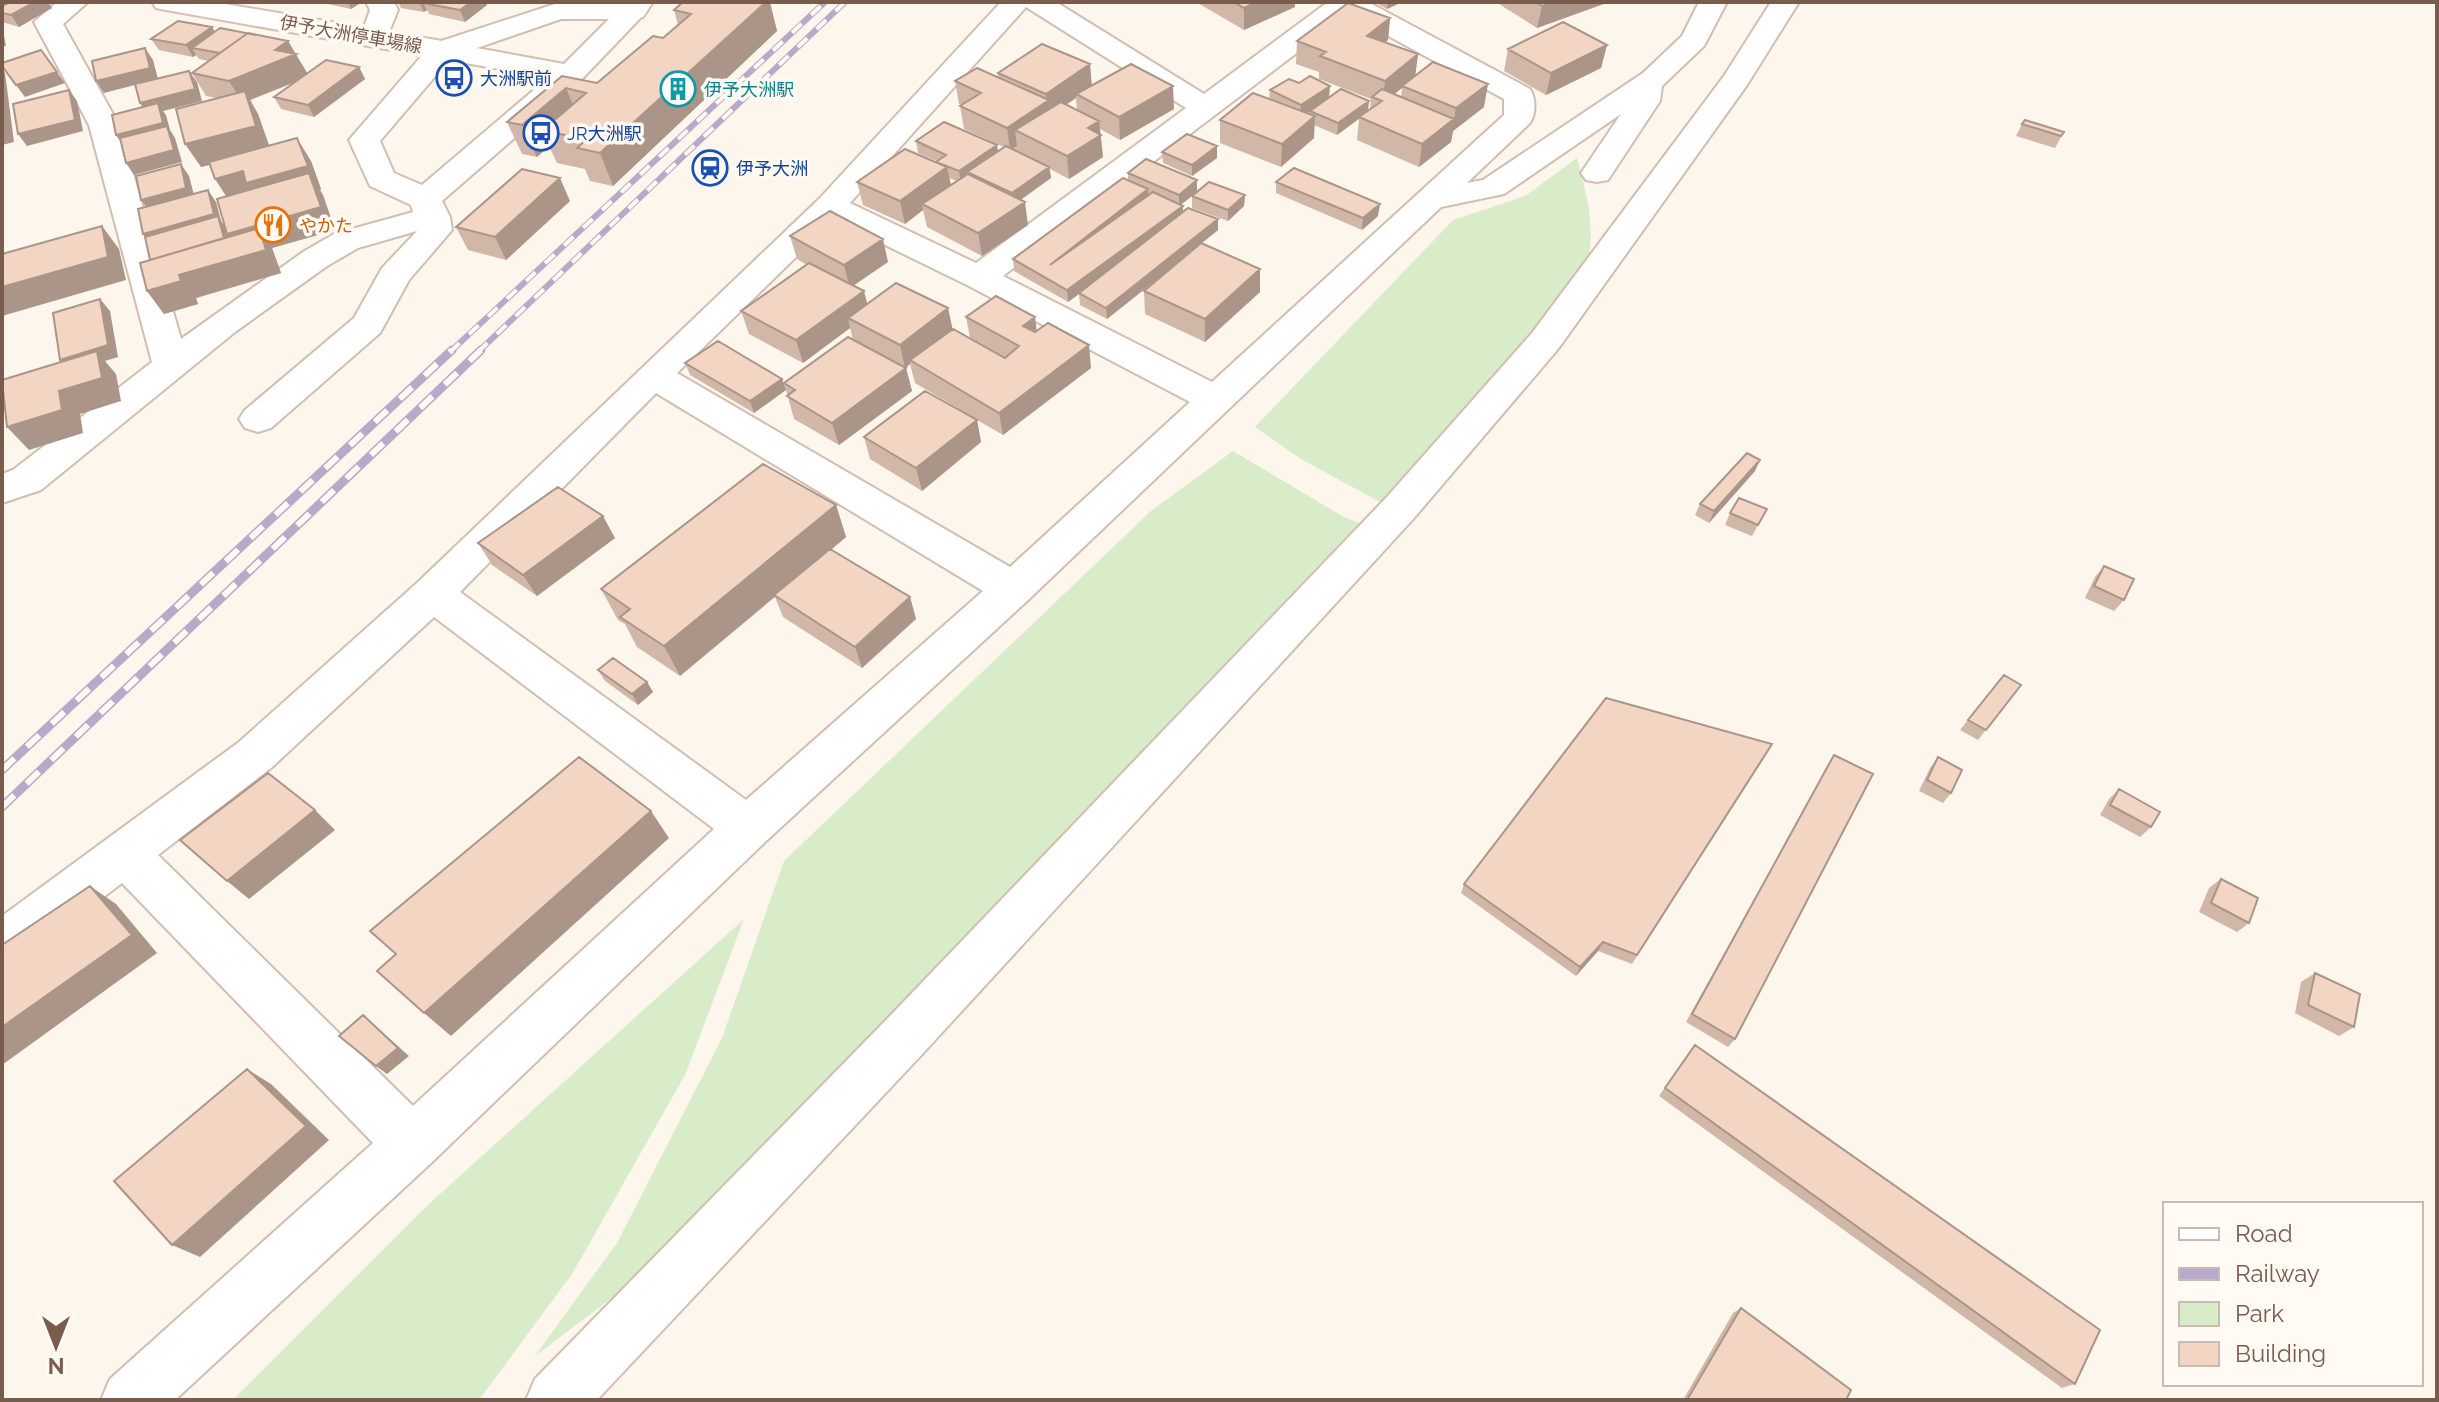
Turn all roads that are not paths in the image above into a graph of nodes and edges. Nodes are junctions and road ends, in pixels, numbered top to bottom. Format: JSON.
{"nodes":[{"id":1,"x":74,"y":2,"type":"edge"},
{"id":2,"x":166,"y":2,"type":"edge"},
{"id":3,"x":380,"y":2,"type":"edge"},
{"id":4,"x":1016,"y":2,"type":"edge"},
{"id":5,"x":1037,"y":2,"type":"edge"},
{"id":6,"x":1346,"y":2,"type":"edge"},
{"id":7,"x":1713,"y":2,"type":"edge"},
{"id":8,"x":1785,"y":2,"type":"edge"},
{"id":9,"x":636,"y":6,"type":"edge"},
{"id":10,"x":374,"y":38,"type":"junction"},
{"id":11,"x":442,"y":50,"type":"junction"},
{"id":12,"x":571,"y":74,"type":"junction"},
{"id":13,"x":1653,"y":79,"type":"junction"},
{"id":14,"x":1205,"y":107,"type":"junction"},
{"id":15,"x":1597,"y":173,"type":"dead end"},
{"id":16,"x":1430,"y":200,"type":"junction"},
{"id":17,"x":830,"y":206,"type":"junction"},
{"id":18,"x":429,"y":208,"type":"junction"},
{"id":19,"x":979,"y":277,"type":"junction"},
{"id":20,"x":171,"y":365,"type":"junction"},
{"id":21,"x":653,"y":375,"type":"junction"},
{"id":22,"x":1216,"y":400,"type":"junction"},
{"id":23,"x":258,"y":419,"type":"dead end"},
{"id":24,"x":2,"y":489,"type":"edge"},
{"id":25,"x":1013,"y":589,"type":"junction"},
{"id":26,"x":432,"y":594,"type":"junction"},
{"id":27,"x":748,"y":828,"type":"junction"},
{"id":28,"x":125,"y":854,"type":"junction"},
{"id":29,"x":2,"y":945,"type":"edge"},
{"id":30,"x":412,"y":1144,"type":"junction"},
{"id":31,"x":131,"y":1400,"type":"edge"},
{"id":32,"x":556,"y":1400,"type":"edge"}],
"edges":[{"from":1,"to":20,"type":"street"},
{"from":2,"to":10,"type":"street","name":"伊予大洲停車場線"},
{"from":3,"to":10,"type":"street"},
{"from":4,"to":17,"type":"street"},
{"from":5,"to":14,"type":"street"},
{"from":6,"to":14,"type":"street"},
{"from":6,"to":16,"type":"street"},
{"from":7,"to":13,"type":"street"},
{"from":8,"to":32,"type":"street"},
{"from":9,"to":11,"type":"street"},
{"from":9,"to":12,"type":"street"},
{"from":10,"to":11,"type":"street","name":"伊予大洲停車場線"},
{"from":11,"to":12,"type":"street","name":"伊予大洲停車場線"},
{"from":11,"to":18,"type":"street"},
{"from":12,"to":18,"type":"street"},
{"from":13,"to":15,"type":"street"},
{"from":13,"to":16,"type":"street"},
{"from":14,"to":19,"type":"street"},
{"from":16,"to":22,"type":"street"},
{"from":17,"to":19,"type":"street"},
{"from":17,"to":21,"type":"street"},
{"from":18,"to":20,"type":"street"},
{"from":18,"to":23,"type":"street"},
{"from":19,"to":22,"type":"street"},
{"from":20,"to":24,"type":"street"},
{"from":21,"to":25,"type":"street"},
{"from":21,"to":26,"type":"street"},
{"from":22,"to":25,"type":"street"},
{"from":25,"to":27,"type":"street"},
{"from":26,"to":27,"type":"street"},
{"from":26,"to":28,"type":"street"},
{"from":27,"to":30,"type":"street"},
{"from":28,"to":29,"type":"street"},
{"from":28,"to":30,"type":"street"},
{"from":30,"to":31,"type":"street"}]}
